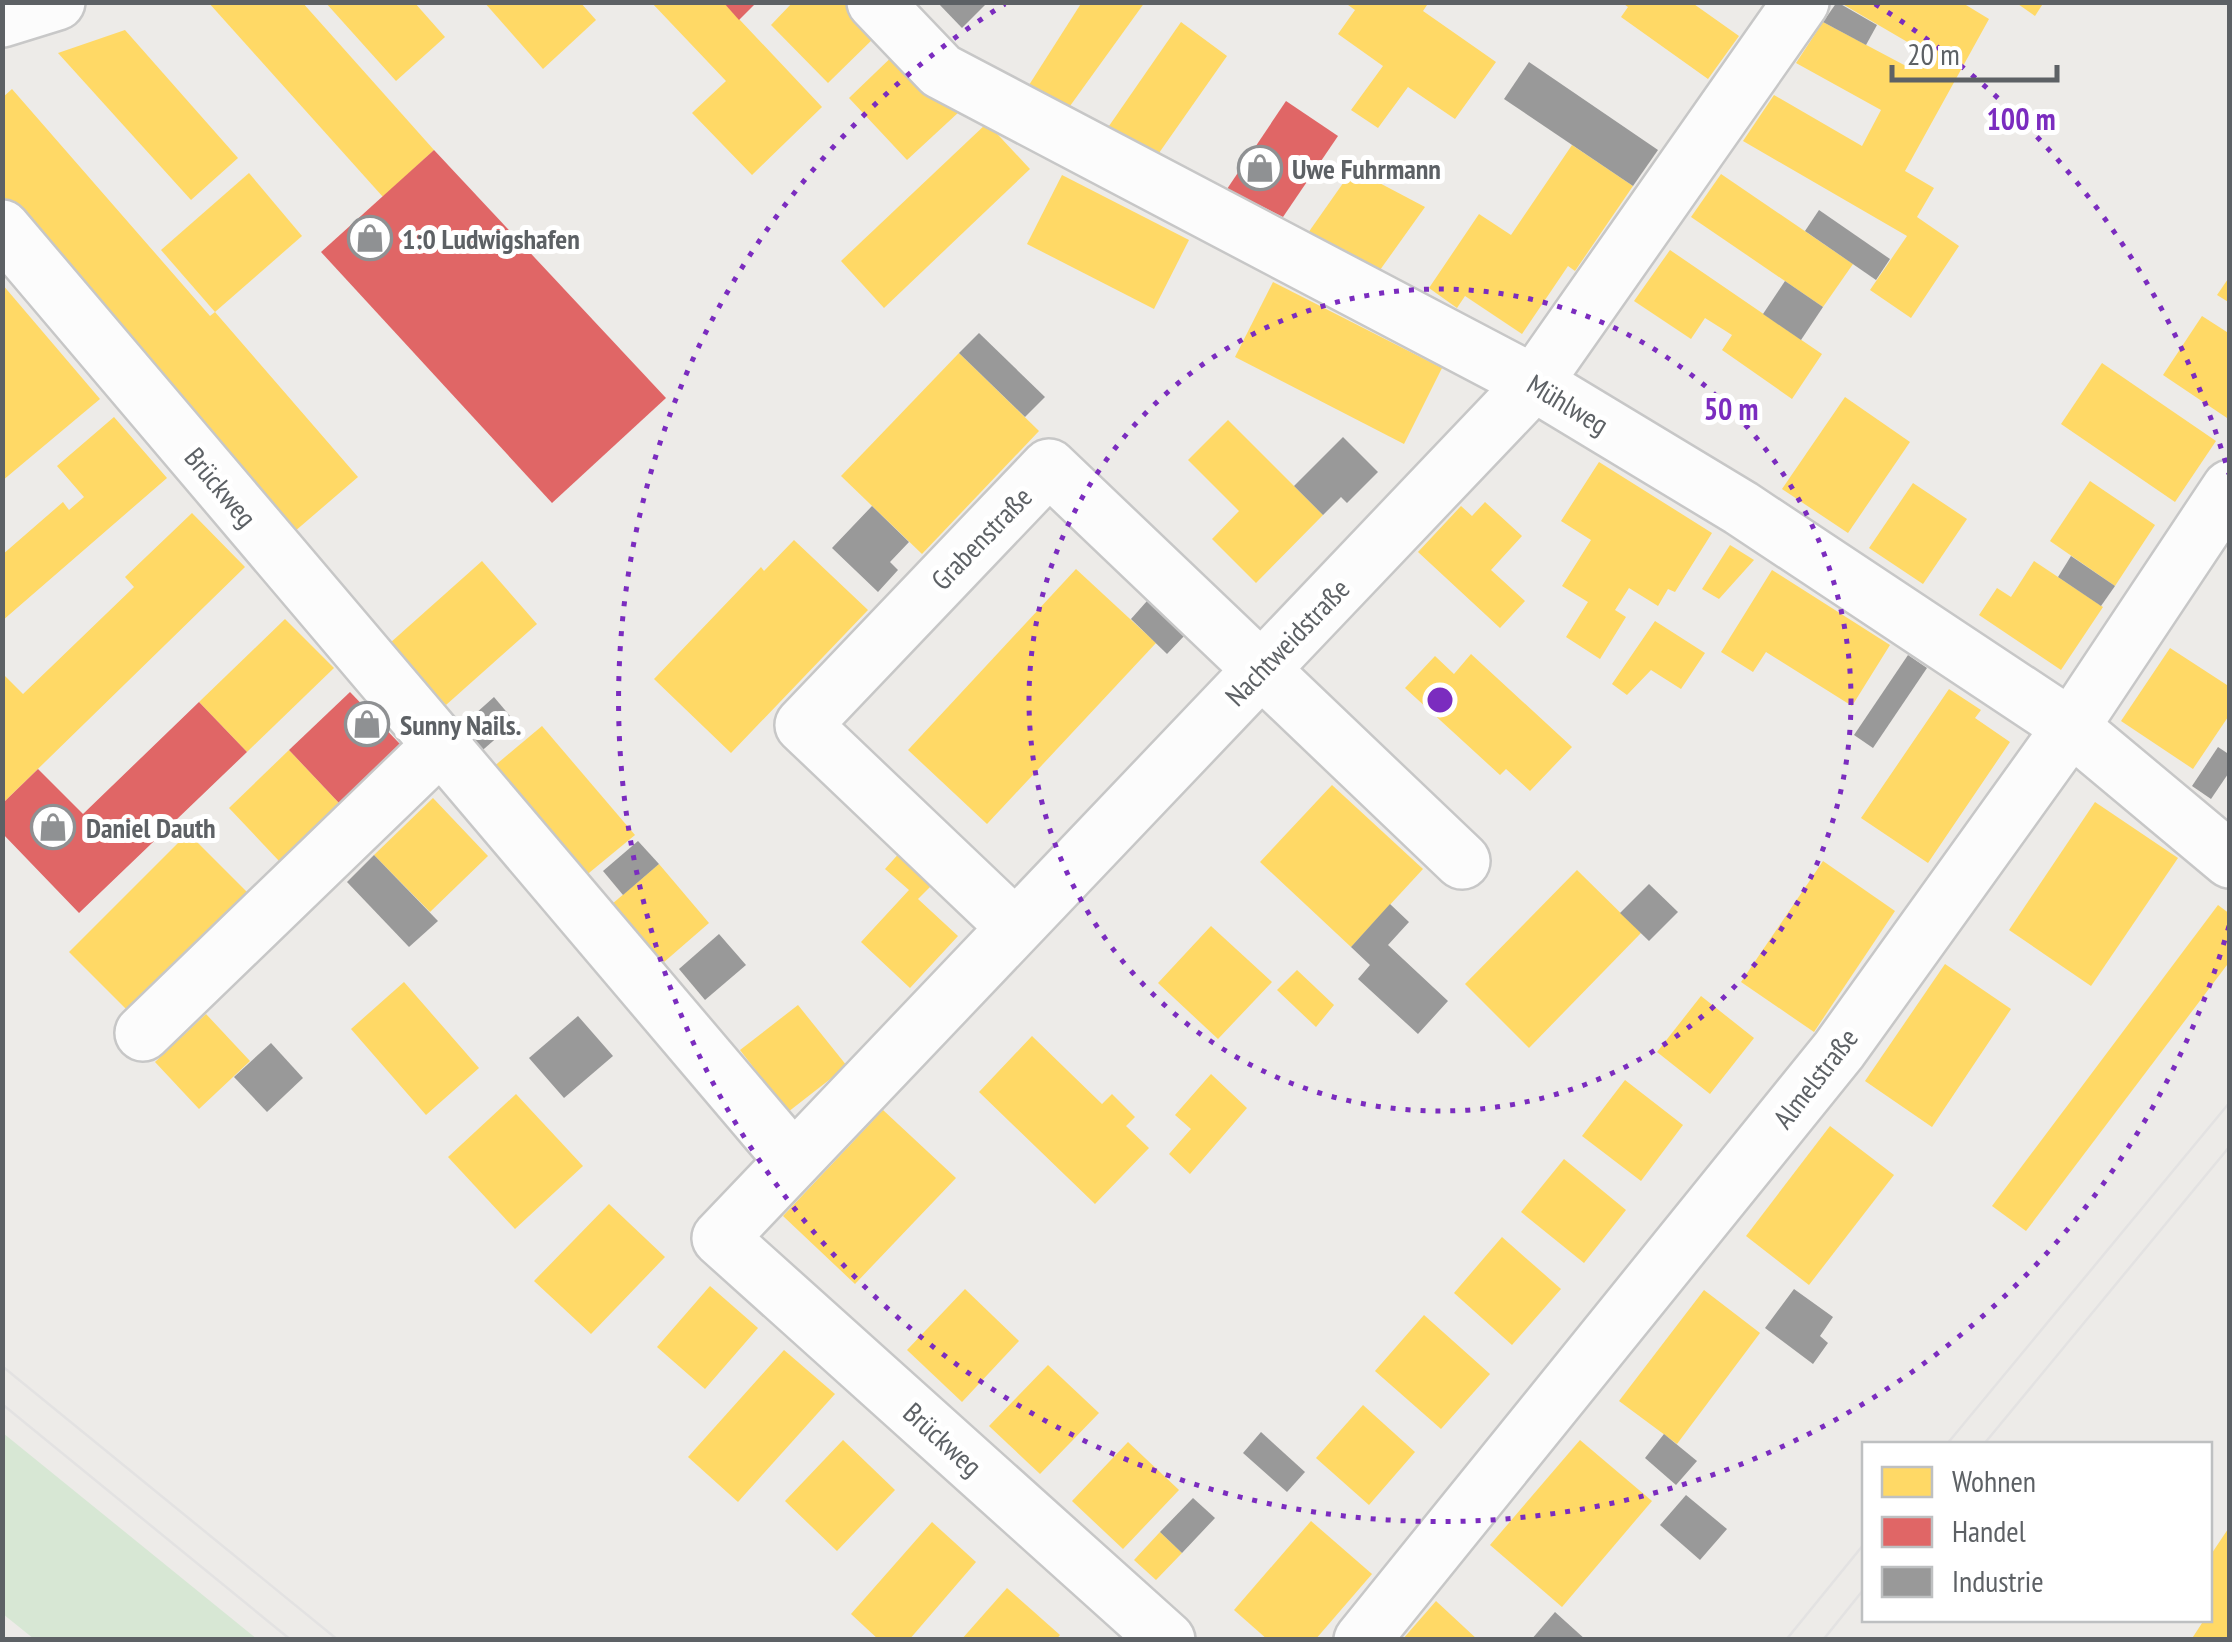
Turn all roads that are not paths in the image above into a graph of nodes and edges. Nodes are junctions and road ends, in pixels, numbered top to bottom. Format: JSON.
{"nodes":[{"id":1,"x":57,"y":2,"type":"edge"},
{"id":2,"x":874,"y":2,"type":"edge"},
{"id":3,"x":1801,"y":2,"type":"edge"},
{"id":4,"x":2,"y":20,"type":"edge"},
{"id":5,"x":2,"y":228,"type":"edge"},
{"id":6,"x":1534,"y":383,"type":"junction"},
{"id":7,"x":2230,"y":488,"type":"edge"},
{"id":8,"x":1262,"y":670,"type":"junction"},
{"id":9,"x":2070,"y":726,"type":"junction"},
{"id":10,"x":440,"y":746,"type":"junction"},
{"id":11,"x":1462,"y":860,"type":"dead end"},
{"id":12,"x":2230,"y":860,"type":"edge"},
{"id":13,"x":1014,"y":926,"type":"junction"},
{"id":14,"x":143,"y":1033,"type":"dead end"},
{"id":15,"x":792,"y":1160,"type":"junction"},
{"id":16,"x":720,"y":1238,"type":"joint"},
{"id":17,"x":1167,"y":1640,"type":"edge"},
{"id":18,"x":1362,"y":1640,"type":"edge"}],
"edges":[{"from":1,"to":4,"type":"street"},
{"from":2,"to":6,"type":"street","name":"Mühlweg"},
{"from":3,"to":6,"type":"street","name":"Nachtweidstraße"},
{"from":5,"to":10,"type":"street","name":"Brückweg"},
{"from":6,"to":8,"type":"street","name":"Nachtweidstraße"},
{"from":6,"to":9,"type":"street","name":"Mühlweg"},
{"from":7,"to":9,"type":"street","name":"Almelstraße"},
{"from":8,"to":11,"type":"street","name":"Grabenstraße"},
{"from":8,"to":13,"type":"street","name":"Nachtweidstraße"},
{"from":8,"to":13,"type":"street","name":"Grabenstraße"},
{"from":9,"to":12,"type":"street","name":"Mühlweg"},
{"from":9,"to":18,"type":"street","name":"Almelstraße"},
{"from":10,"to":14,"type":"street"},
{"from":10,"to":15,"type":"street","name":"Brückweg"},
{"from":13,"to":15,"type":"street","name":"Nachtweidstraße"},
{"from":15,"to":16,"type":"street","name":"Nachtweidstraße"},
{"from":16,"to":17,"type":"street","name":"Brückweg"}]}
